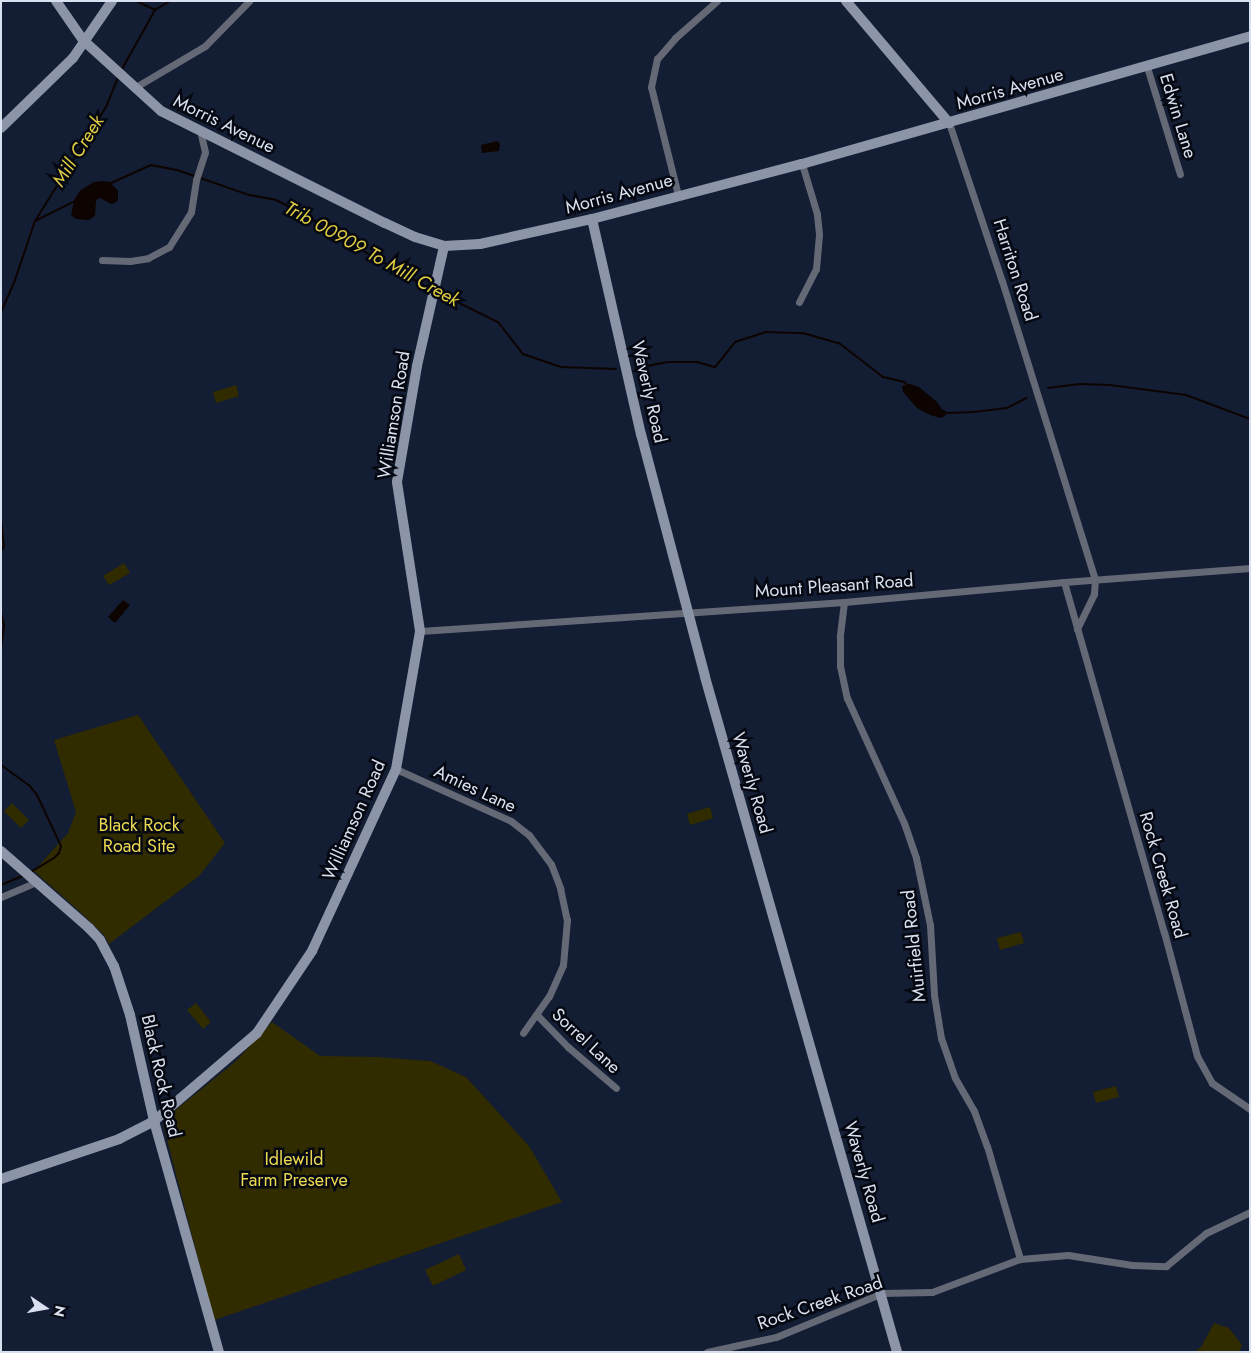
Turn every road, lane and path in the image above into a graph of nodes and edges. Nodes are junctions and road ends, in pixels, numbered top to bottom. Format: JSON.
{"nodes":[{"id":1,"x":56,"y":1,"type":"edge"},
{"id":2,"x":112,"y":1,"type":"edge"},
{"id":3,"x":250,"y":1,"type":"edge"},
{"id":4,"x":716,"y":1,"type":"edge"},
{"id":5,"x":846,"y":1,"type":"edge"},
{"id":6,"x":1250,"y":36,"type":"edge"},
{"id":7,"x":83,"y":40,"type":"junction"},
{"id":8,"x":1147,"y":67,"type":"junction"},
{"id":9,"x":134,"y":88,"type":"junction"},
{"id":10,"x":949,"y":123,"type":"junction"},
{"id":11,"x":1,"y":128,"type":"edge"},
{"id":12,"x":200,"y":130,"type":"junction"},
{"id":13,"x":802,"y":164,"type":"junction"},
{"id":14,"x":1180,"y":174,"type":"dead end"},
{"id":15,"x":678,"y":195,"type":"junction"},
{"id":16,"x":592,"y":219,"type":"junction"},
{"id":17,"x":444,"y":246,"type":"junction"},
{"id":18,"x":102,"y":260,"type":"dead end"},
{"id":19,"x":799,"y":302,"type":"dead end"},
{"id":20,"x":1250,"y":568,"type":"edge"},
{"id":21,"x":1095,"y":579,"type":"junction"},
{"id":22,"x":1064,"y":582,"type":"junction"},
{"id":23,"x":844,"y":602,"type":"junction"},
{"id":24,"x":688,"y":611,"type":"junction"},
{"id":25,"x":1077,"y":629,"type":"junction"},
{"id":26,"x":420,"y":631,"type":"junction"},
{"id":27,"x":396,"y":770,"type":"junction"},
{"id":28,"x":1,"y":850,"type":"edge"},
{"id":29,"x":31,"y":877,"type":"junction"},
{"id":30,"x":1,"y":897,"type":"edge"},
{"id":31,"x":537,"y":1015,"type":"junction"},
{"id":32,"x":523,"y":1033,"type":"dead end"},
{"id":33,"x":616,"y":1088,"type":"dead end"},
{"id":34,"x":1250,"y":1110,"type":"edge"},
{"id":35,"x":154,"y":1120,"type":"junction"},
{"id":36,"x":1,"y":1178,"type":"edge"},
{"id":37,"x":1250,"y":1212,"type":"edge"},
{"id":38,"x":1020,"y":1259,"type":"junction"},
{"id":39,"x":882,"y":1294,"type":"junction"},
{"id":40,"x":219,"y":1352,"type":"edge"},
{"id":41,"x":708,"y":1352,"type":"edge"},
{"id":42,"x":897,"y":1352,"type":"edge"}],
"edges":[{"from":1,"to":7,"type":"street","name":"Morris Avenue"},
{"from":2,"to":7,"type":"street"},
{"from":3,"to":9,"type":"street"},
{"from":4,"to":15,"type":"street"},
{"from":5,"to":10,"type":"street","name":"Harriton Road"},
{"from":6,"to":8,"type":"street","name":"Morris Avenue"},
{"from":7,"to":9,"type":"street","name":"Morris Avenue"},
{"from":7,"to":11,"type":"street"},
{"from":8,"to":10,"type":"street","name":"Morris Avenue"},
{"from":8,"to":14,"type":"street","name":"Edwin Lane"},
{"from":9,"to":12,"type":"street","name":"Morris Avenue"},
{"from":10,"to":13,"type":"street","name":"Morris Avenue"},
{"from":10,"to":21,"type":"street","name":"Harriton Road"},
{"from":12,"to":17,"type":"street","name":"Morris Avenue"},
{"from":12,"to":18,"type":"street"},
{"from":13,"to":15,"type":"street","name":"Morris Avenue"},
{"from":13,"to":19,"type":"street"},
{"from":15,"to":16,"type":"street","name":"Morris Avenue"},
{"from":16,"to":17,"type":"street","name":"Morris Avenue"},
{"from":16,"to":24,"type":"street","name":"Waverly Road"},
{"from":17,"to":26,"type":"street","name":"Williamson Road"},
{"from":20,"to":21,"type":"street","name":"Mount Pleasant Road"},
{"from":21,"to":22,"type":"street","name":"Mount Pleasant Road"},
{"from":21,"to":25,"type":"street"},
{"from":22,"to":23,"type":"street","name":"Mount Pleasant Road"},
{"from":22,"to":25,"type":"street","name":"Rock Creek Road"},
{"from":23,"to":24,"type":"street","name":"Mount Pleasant Road"},
{"from":23,"to":38,"type":"street","name":"Muirfield Road"},
{"from":24,"to":26,"type":"street","name":"Mount Pleasant Road"},
{"from":24,"to":39,"type":"street","name":"Waverly Road"},
{"from":25,"to":34,"type":"street","name":"Rock Creek Road"},
{"from":26,"to":27,"type":"street","name":"Williamson Road"},
{"from":27,"to":31,"type":"street","name":"Amies Lane"},
{"from":27,"to":35,"type":"street","name":"Williamson Road"},
{"from":28,"to":29,"type":"street","name":"Black Rock Road"},
{"from":29,"to":30,"type":"street"},
{"from":29,"to":35,"type":"street","name":"Black Rock Road"},
{"from":31,"to":32,"type":"street","name":"Amies Lane"},
{"from":31,"to":33,"type":"street","name":"Sorrel Lane"},
{"from":35,"to":36,"type":"street","name":"Williamson Road"},
{"from":35,"to":40,"type":"street","name":"Black Rock Road"},
{"from":37,"to":38,"type":"street","name":"Rock Creek Road"},
{"from":38,"to":39,"type":"street","name":"Rock Creek Road"},
{"from":39,"to":41,"type":"street","name":"Rock Creek Road"},
{"from":39,"to":42,"type":"street","name":"Waverly Road"}]}
